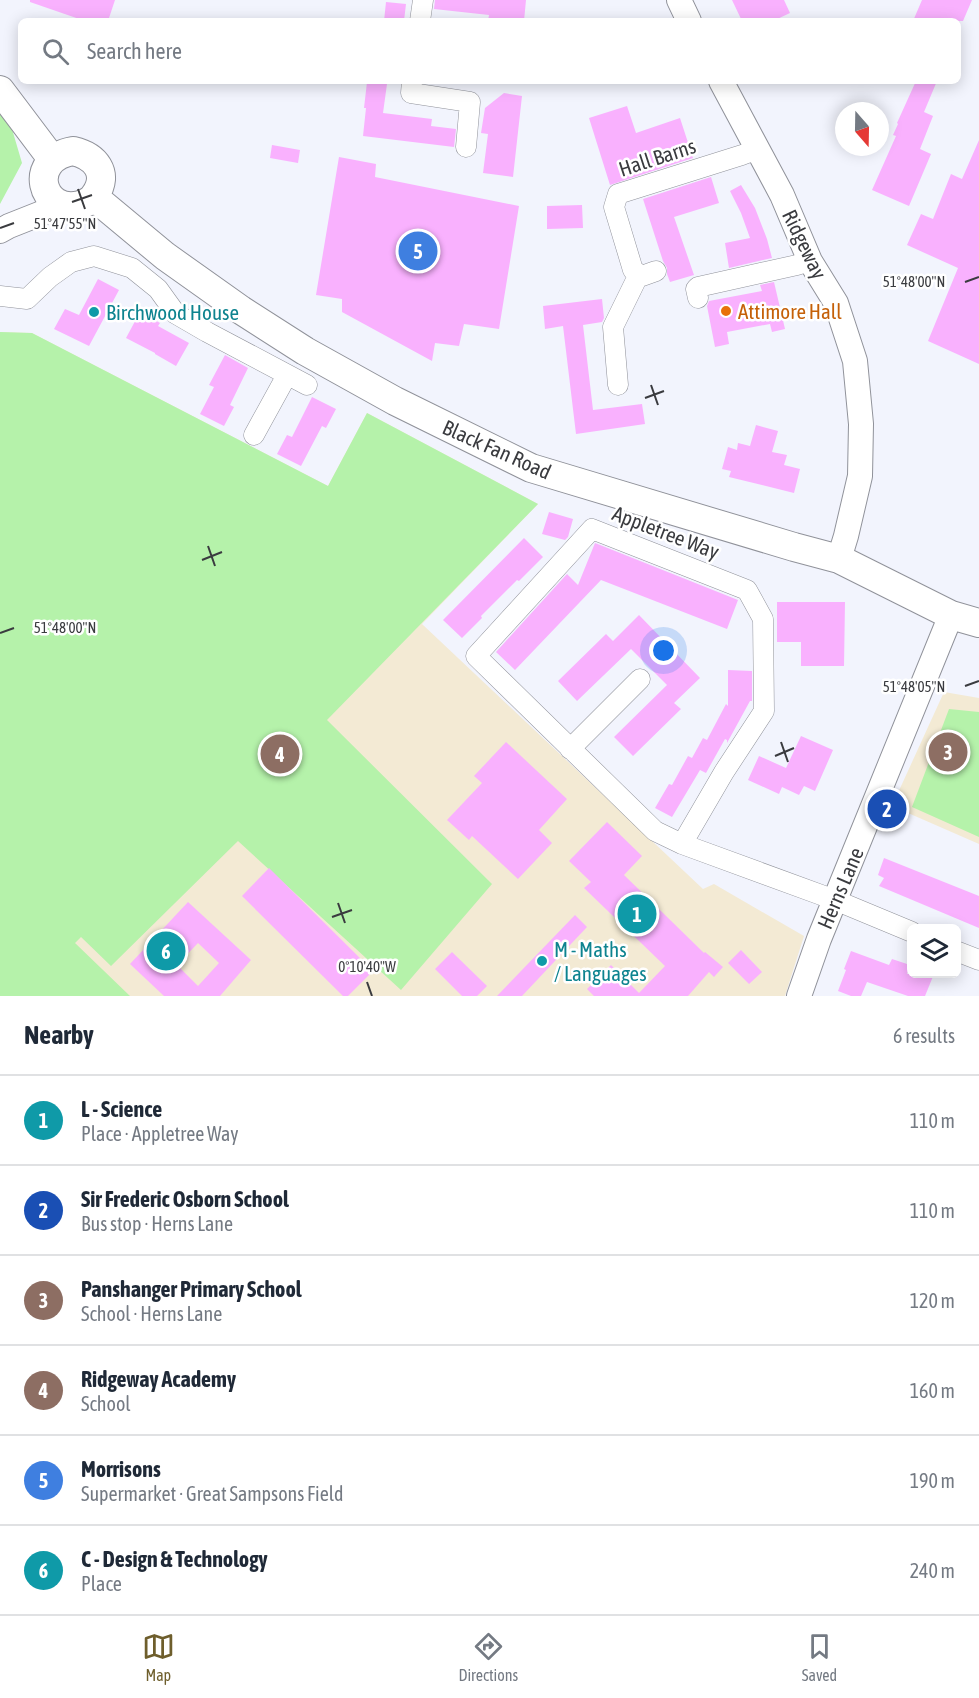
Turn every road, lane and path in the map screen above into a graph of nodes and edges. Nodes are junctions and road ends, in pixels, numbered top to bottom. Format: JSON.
{"nodes":[{"id":1,"x":423,"y":0,"type":"edge"},
{"id":2,"x":679,"y":0,"type":"edge"},
{"id":3,"x":420,"y":18,"type":"edge"},
{"id":4,"x":688,"y":18,"type":"edge"},
{"id":5,"x":412,"y":84,"type":"edge"},
{"id":6,"x":723,"y":84,"type":"edge"},
{"id":7,"x":0,"y":90,"type":"edge"},
{"id":8,"x":466,"y":147,"type":"dead end"},
{"id":9,"x":758,"y":149,"type":"junction"},
{"id":10,"x":48,"y":168,"type":"junction"},
{"id":11,"x":94,"y":197,"type":"junction"},
{"id":12,"x":62,"y":205,"type":"junction"},
{"id":13,"x":4,"y":229,"type":"edge"},
{"id":14,"x":810,"y":261,"type":"junction"},
{"id":15,"x":0,"y":296,"type":"edge"},
{"id":16,"x":698,"y":298,"type":"dead end"},
{"id":17,"x":287,"y":375,"type":"junction"},
{"id":18,"x":307,"y":385,"type":"dead end"},
{"id":19,"x":618,"y":385,"type":"dead end"},
{"id":20,"x":254,"y":435,"type":"dead end"},
{"id":21,"x":839,"y":559,"type":"junction"},
{"id":22,"x":951,"y":615,"type":"junction"},
{"id":23,"x":979,"y":623,"type":"edge"},
{"id":24,"x":640,"y":679,"type":"dead end"},
{"id":25,"x":570,"y":749,"type":"junction"},
{"id":26,"x":682,"y":844,"type":"junction"},
{"id":27,"x":835,"y":900,"type":"junction"},
{"id":28,"x":907,"y":930,"type":"edge"},
{"id":29,"x":961,"y":953,"type":"edge"},
{"id":30,"x":979,"y":960,"type":"edge"},
{"id":31,"x":799,"y":996,"type":"edge"}],
"edges":[{"from":1,"to":3,"type":"street"},
{"from":2,"to":4,"type":"street"},
{"from":5,"to":8,"type":"street"},
{"from":6,"to":9,"type":"street","name":"Ridgeway"},
{"from":7,"to":10,"type":"main road"},
{"from":9,"to":14,"type":"street","name":"Ridgeway"},
{"from":9,"to":19,"type":"street","name":"Hall Barns"},
{"from":10,"to":11,"type":"main road"},
{"from":10,"to":12,"type":"main road"},
{"from":10,"to":13,"type":"street"},
{"from":11,"to":12,"type":"main road"},
{"from":11,"to":21,"type":"main road","name":"Black Fan Road"},
{"from":12,"to":13,"type":"street"},
{"from":14,"to":16,"type":"street"},
{"from":14,"to":21,"type":"street","name":"Ridgeway"},
{"from":15,"to":17,"type":"street"},
{"from":17,"to":18,"type":"street"},
{"from":17,"to":20,"type":"street"},
{"from":21,"to":22,"type":"main road","name":"Black Fan Road"},
{"from":22,"to":23,"type":"main road","name":"Black Fan Road"},
{"from":22,"to":27,"type":"street","name":"Herns Lane"},
{"from":24,"to":25,"type":"street"},
{"from":25,"to":26,"type":"street","name":"Appletree Way"},
{"from":25,"to":26,"type":"street","name":"Appletree Way"},
{"from":26,"to":27,"type":"street","name":"Appletree Way"},
{"from":27,"to":28,"type":"street","name":"Appletree Way"},
{"from":27,"to":31,"type":"street","name":"Herns Lane"},
{"from":29,"to":30,"type":"street"}]}
